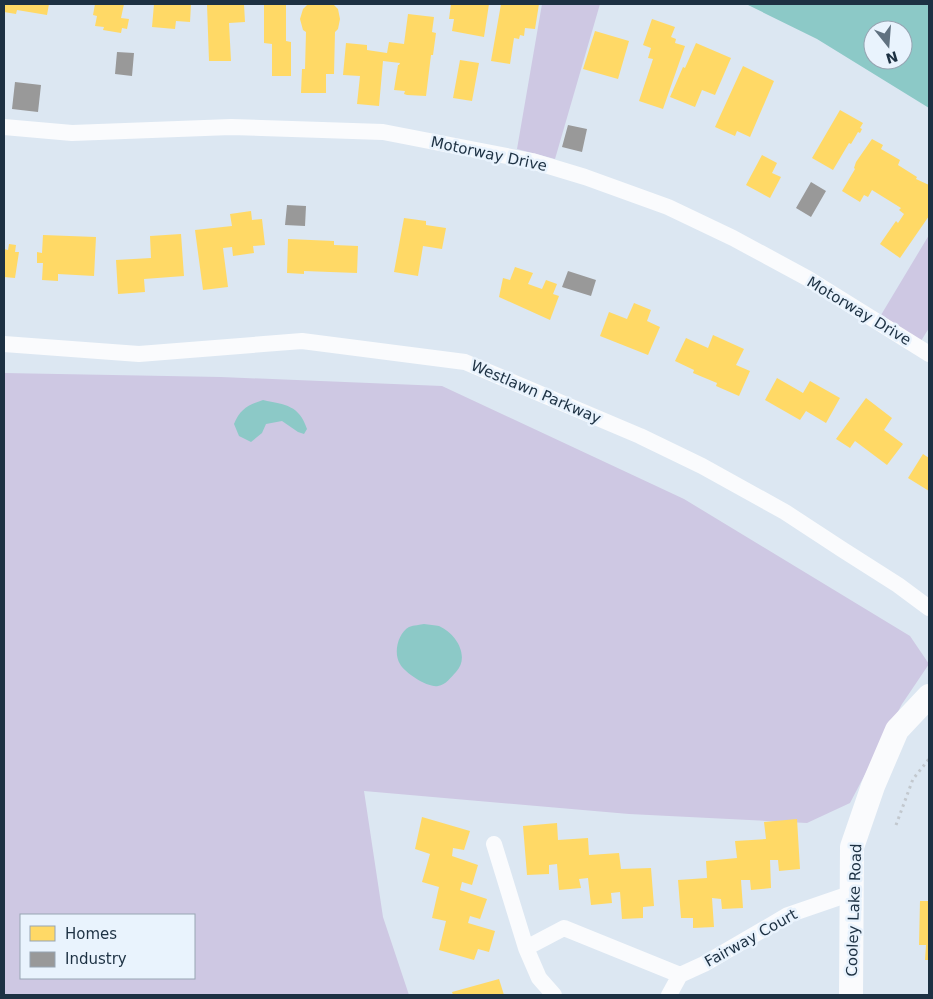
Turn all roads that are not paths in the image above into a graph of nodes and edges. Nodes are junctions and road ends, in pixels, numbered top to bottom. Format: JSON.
{"nodes":[{"id":1,"x":4,"y":127,"type":"edge"},
{"id":2,"x":4,"y":344,"type":"edge"},
{"id":3,"x":929,"y":354,"type":"edge"},
{"id":4,"x":929,"y":608,"type":"edge"},
{"id":5,"x":929,"y":696,"type":"edge"},
{"id":6,"x":494,"y":844,"type":"dead end"},
{"id":7,"x":852,"y":893,"type":"junction"},
{"id":8,"x":526,"y":948,"type":"junction"},
{"id":9,"x":680,"y":975,"type":"junction"},
{"id":10,"x":554,"y":995,"type":"edge"},
{"id":11,"x":669,"y":995,"type":"edge"},
{"id":12,"x":851,"y":995,"type":"edge"}],
"edges":[{"from":1,"to":3,"type":"street","name":"Motorway Drive"},
{"from":2,"to":4,"type":"street","name":"Westlawn Parkway"},
{"from":5,"to":7,"type":"main road","name":"Cooley Lake Road"},
{"from":6,"to":8,"type":"street"},
{"from":7,"to":9,"type":"street","name":"Fairway Court"},
{"from":7,"to":12,"type":"main road","name":"Cooley Lake Road"},
{"from":8,"to":9,"type":"street"},
{"from":8,"to":10,"type":"street"},
{"from":9,"to":11,"type":"street"}]}
